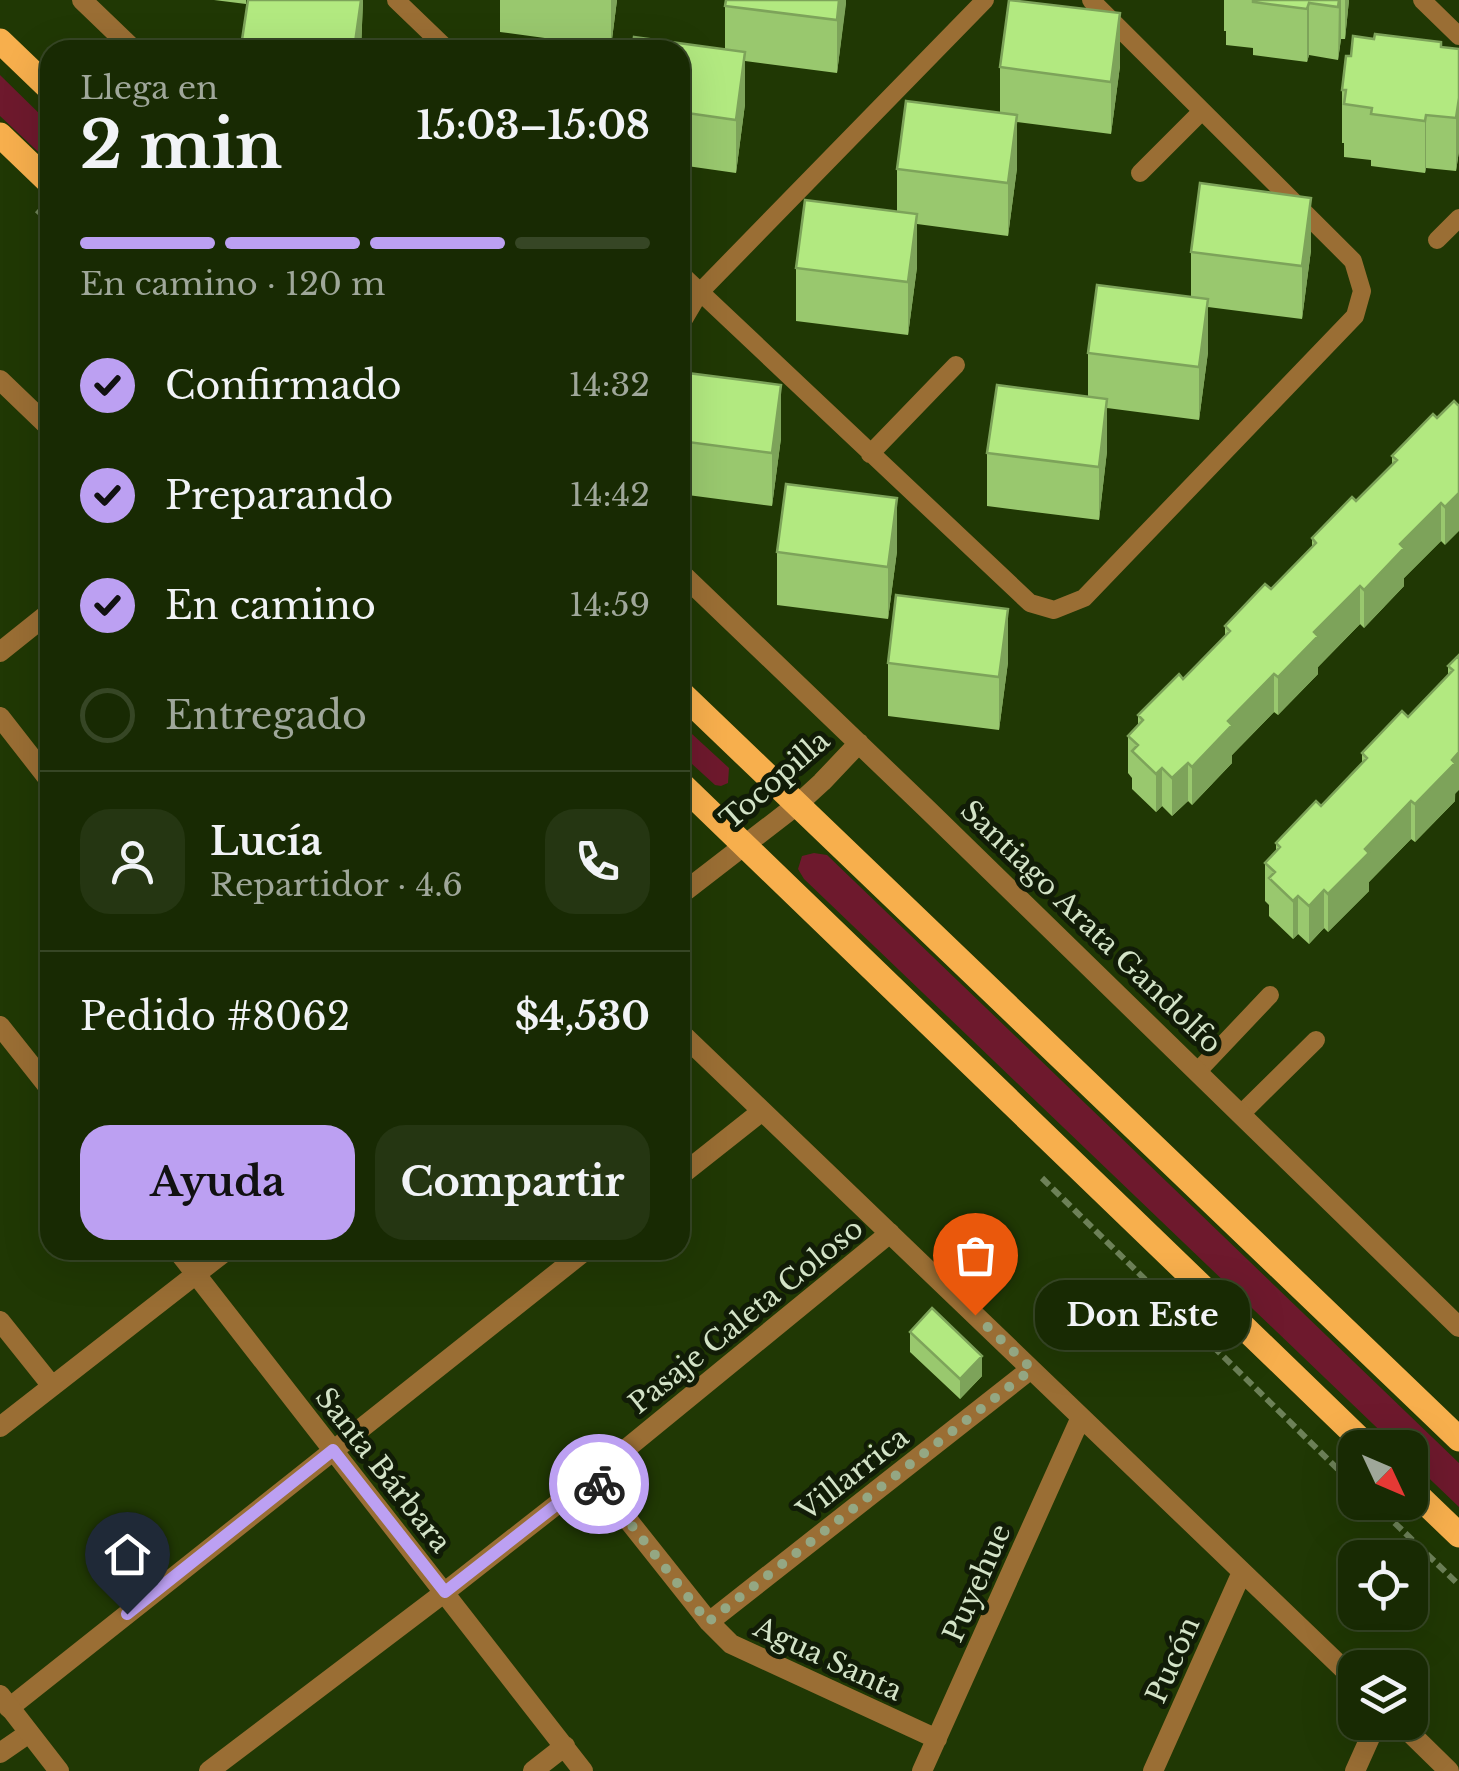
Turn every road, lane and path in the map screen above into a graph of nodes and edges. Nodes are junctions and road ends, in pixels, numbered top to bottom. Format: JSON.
{"nodes":[{"id":1,"x":82,"y":0,"type":"edge"},
{"id":2,"x":396,"y":0,"type":"edge"},
{"id":3,"x":985,"y":0,"type":"edge"},
{"id":4,"x":1091,"y":0,"type":"edge"},
{"id":5,"x":1422,"y":0,"type":"edge"},
{"id":6,"x":1459,"y":36,"type":"edge"},
{"id":7,"x":124,"y":40,"type":"edge"},
{"id":8,"x":438,"y":40,"type":"edge"},
{"id":9,"x":0,"y":41,"type":"edge"},
{"id":10,"x":40,"y":79,"type":"edge"},
{"id":11,"x":1202,"y":111,"type":"junction"},
{"id":12,"x":0,"y":135,"type":"edge"},
{"id":13,"x":1140,"y":172,"type":"dead end"},
{"id":14,"x":40,"y":173,"type":"edge"},
{"id":15,"x":1459,"y":218,"type":"edge"},
{"id":16,"x":1437,"y":240,"type":"dead end"},
{"id":17,"x":690,"y":282,"type":"edge"},
{"id":18,"x":700,"y":292,"type":"junction"},
{"id":19,"x":690,"y":296,"type":"edge"},
{"id":20,"x":690,"y":309,"type":"edge"},
{"id":21,"x":956,"y":365,"type":"dead end"},
{"id":22,"x":5,"y":394,"type":"edge"},
{"id":23,"x":40,"y":420,"type":"edge"},
{"id":24,"x":870,"y":454,"type":"junction"},
{"id":25,"x":690,"y":582,"type":"edge"},
{"id":26,"x":40,"y":620,"type":"edge"},
{"id":27,"x":0,"y":652,"type":"edge"},
{"id":28,"x":690,"y":701,"type":"edge"},
{"id":29,"x":0,"y":717,"type":"edge"},
{"id":30,"x":859,"y":743,"type":"junction"},
{"id":31,"x":40,"y":769,"type":"edge"},
{"id":32,"x":690,"y":792,"type":"edge"},
{"id":33,"x":798,"y":804,"type":"junction"},
{"id":34,"x":745,"y":844,"type":"junction"},
{"id":35,"x":690,"y":887,"type":"edge"},
{"id":36,"x":1270,"y":995,"type":"dead end"},
{"id":37,"x":0,"y":1026,"type":"edge"},
{"id":38,"x":1316,"y":1040,"type":"dead end"},
{"id":39,"x":690,"y":1042,"type":"edge"},
{"id":40,"x":1196,"y":1072,"type":"junction"},
{"id":41,"x":40,"y":1076,"type":"edge"},
{"id":42,"x":762,"y":1110,"type":"junction"},
{"id":43,"x":1241,"y":1114,"type":"junction"},
{"id":44,"x":1030,"y":1167,"type":"dead end"},
{"id":45,"x":690,"y":1168,"type":"edge"},
{"id":46,"x":890,"y":1234,"type":"junction"},
{"id":47,"x":184,"y":1260,"type":"edge"},
{"id":48,"x":214,"y":1260,"type":"edge"},
{"id":49,"x":573,"y":1260,"type":"edge"},
{"id":50,"x":196,"y":1274,"type":"junction"},
{"id":51,"x":0,"y":1321,"type":"edge"},
{"id":52,"x":1459,"y":1327,"type":"edge"},
{"id":53,"x":1032,"y":1369,"type":"junction"},
{"id":54,"x":52,"y":1386,"type":"junction"},
{"id":55,"x":1082,"y":1417,"type":"junction"},
{"id":56,"x":0,"y":1427,"type":"edge"},
{"id":57,"x":1349,"y":1430,"type":"edge"},
{"id":58,"x":1459,"y":1439,"type":"edge"},
{"id":59,"x":333,"y":1450,"type":"junction"},
{"id":60,"x":1338,"y":1469,"type":"edge"},
{"id":61,"x":593,"y":1476,"type":"junction"},
{"id":62,"x":1428,"y":1505,"type":"edge"},
{"id":63,"x":1392,"y":1520,"type":"edge"},
{"id":64,"x":1459,"y":1535,"type":"edge"},
{"id":65,"x":1242,"y":1572,"type":"junction"},
{"id":66,"x":1459,"y":1585,"type":"edge"},
{"id":67,"x":445,"y":1592,"type":"junction"},
{"id":68,"x":708,"y":1622,"type":"junction"},
{"id":69,"x":1338,"y":1664,"type":"edge"},
{"id":70,"x":5,"y":1702,"type":"edge"},
{"id":71,"x":29,"y":1732,"type":"junction"},
{"id":72,"x":937,"y":1739,"type":"junction"},
{"id":73,"x":1369,"y":1740,"type":"edge"},
{"id":74,"x":1417,"y":1740,"type":"edge"},
{"id":75,"x":565,"y":1746,"type":"junction"},
{"id":76,"x":0,"y":1754,"type":"edge"},
{"id":77,"x":59,"y":1771,"type":"edge"},
{"id":78,"x":210,"y":1771,"type":"edge"},
{"id":79,"x":533,"y":1771,"type":"edge"},
{"id":80,"x":583,"y":1771,"type":"edge"},
{"id":81,"x":922,"y":1771,"type":"edge"},
{"id":82,"x":1153,"y":1771,"type":"edge"},
{"id":83,"x":1356,"y":1771,"type":"edge"},
{"id":84,"x":1449,"y":1771,"type":"edge"}],
"edges":[{"from":1,"to":7,"type":"street"},
{"from":2,"to":8,"type":"lane"},
{"from":3,"to":18,"type":"lane"},
{"from":4,"to":11,"type":"lane"},
{"from":5,"to":6,"type":"lane"},
{"from":9,"to":10,"type":"main road"},
{"from":11,"to":13,"type":"lane"},
{"from":11,"to":24,"type":"lane"},
{"from":12,"to":14,"type":"main road"},
{"from":15,"to":16,"type":"lane"},
{"from":17,"to":18,"type":"lane"},
{"from":18,"to":19,"type":"lane"},
{"from":18,"to":20,"type":"lane"},
{"from":18,"to":24,"type":"lane"},
{"from":21,"to":24,"type":"lane"},
{"from":22,"to":23,"type":"street"},
{"from":25,"to":30,"type":"street","name":"Santiago Arata Gandolfo"},
{"from":26,"to":27,"type":"street"},
{"from":28,"to":33,"type":"main road"},
{"from":29,"to":31,"type":"street"},
{"from":30,"to":33,"type":"street","name":"Tocopilla"},
{"from":30,"to":40,"type":"street","name":"Santiago Arata Gandolfo"},
{"from":32,"to":34,"type":"main road"},
{"from":33,"to":34,"type":"street","name":"Tocopilla"},
{"from":33,"to":58,"type":"main road"},
{"from":34,"to":35,"type":"street","name":"Tocopilla"},
{"from":34,"to":57,"type":"main road"},
{"from":36,"to":40,"type":"lane"},
{"from":37,"to":41,"type":"street"},
{"from":38,"to":43,"type":"lane"},
{"from":39,"to":42,"type":"street"},
{"from":40,"to":43,"type":"street","name":"Santiago Arata Gandolfo"},
{"from":42,"to":45,"type":"street"},
{"from":42,"to":46,"type":"street"},
{"from":43,"to":52,"type":"street","name":"Santiago Arata Gandolfo"},
{"from":44,"to":60,"type":"path"},
{"from":46,"to":53,"type":"street"},
{"from":46,"to":61,"type":"street","name":"Pasaje Caleta Coloso"},
{"from":47,"to":50,"type":"street","name":"Santa Bárbara"},
{"from":48,"to":50,"type":"street"},
{"from":49,"to":59,"type":"street"},
{"from":50,"to":54,"type":"street"},
{"from":50,"to":59,"type":"street","name":"Santa Bárbara"},
{"from":51,"to":54,"type":"street"},
{"from":53,"to":55,"type":"street"},
{"from":53,"to":68,"type":"street","name":"Villarrica"},
{"from":54,"to":56,"type":"street"},
{"from":55,"to":65,"type":"street"},
{"from":55,"to":72,"type":"street","name":"Puyehue"},
{"from":59,"to":67,"type":"street","name":"Santa Bárbara"},
{"from":59,"to":70,"type":"street"},
{"from":61,"to":67,"type":"street","name":"Pasaje Caleta Coloso"},
{"from":61,"to":68,"type":"street","name":"Agua Santa"},
{"from":62,"to":64,"type":"main road"},
{"from":63,"to":66,"type":"path"},
{"from":65,"to":69,"type":"street"},
{"from":65,"to":82,"type":"street","name":"Pucón"},
{"from":67,"to":75,"type":"street","name":"Santa Bárbara"},
{"from":67,"to":78,"type":"street","name":"Pasaje Caleta Coloso"},
{"from":68,"to":72,"type":"street","name":"Agua Santa"},
{"from":70,"to":71,"type":"street"},
{"from":71,"to":76,"type":"street"},
{"from":71,"to":77,"type":"street"},
{"from":72,"to":81,"type":"street","name":"Puyehue"},
{"from":73,"to":83,"type":"street"},
{"from":74,"to":84,"type":"street"},
{"from":75,"to":79,"type":"street"},
{"from":75,"to":80,"type":"street","name":"Santa Bárbara"}]}
